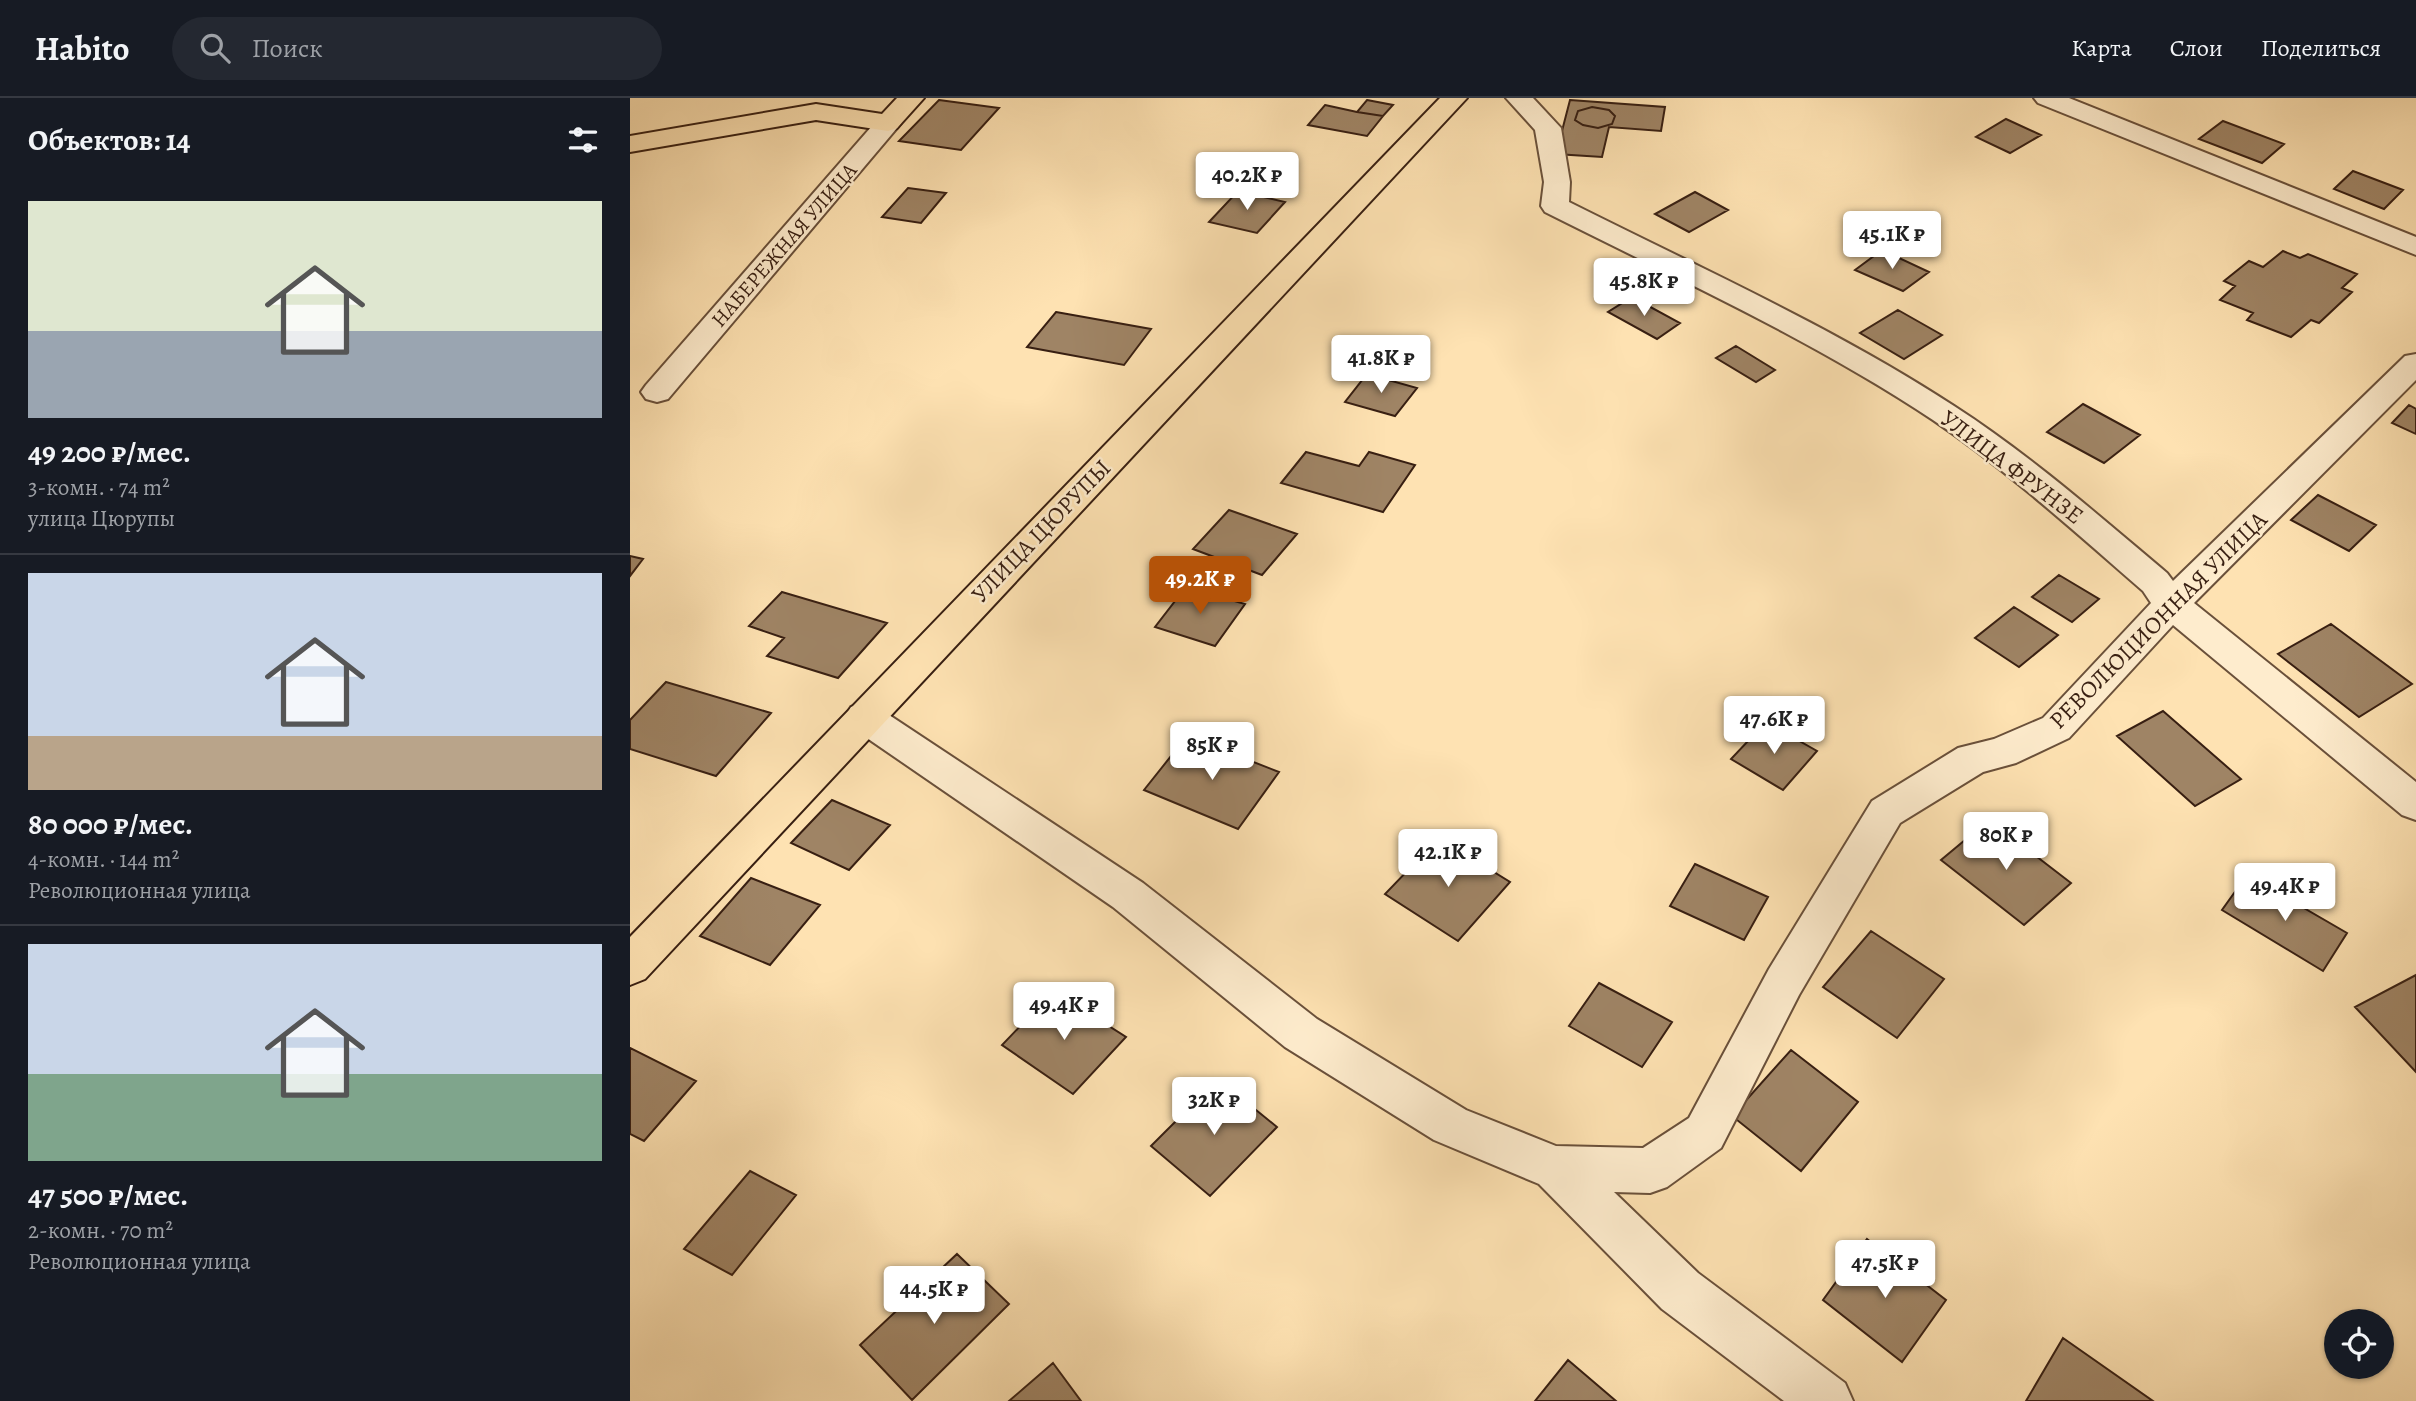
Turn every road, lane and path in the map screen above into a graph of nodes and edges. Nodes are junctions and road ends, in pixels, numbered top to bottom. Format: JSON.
{"nodes":[{"id":1,"x":911,"y":98,"type":"edge"},
{"id":2,"x":1454,"y":98,"type":"edge"},
{"id":3,"x":1519,"y":98,"type":"edge"},
{"id":4,"x":2047,"y":98,"type":"edge"},
{"id":5,"x":888,"y":123,"type":"junction"},
{"id":6,"x":630,"y":144,"type":"edge"},
{"id":7,"x":2416,"y":247,"type":"edge"},
{"id":8,"x":2416,"y":363,"type":"edge"},
{"id":9,"x":657,"y":392,"type":"dead end"},
{"id":10,"x":2171,"y":604,"type":"junction"},
{"id":11,"x":864,"y":717,"type":"junction"},
{"id":12,"x":2416,"y":804,"type":"edge"},
{"id":13,"x":630,"y":966,"type":"edge"},
{"id":14,"x":1556,"y":1168,"type":"junction"},
{"id":15,"x":1827,"y":1401,"type":"edge"}],
"edges":[{"from":1,"to":5,"type":"main road","name":"НАБЕРЕЖНАЯ УЛИЦА"},
{"from":2,"to":11,"type":"main road","name":"УЛИЦА ЦЮРУПЫ"},
{"from":3,"to":10,"type":"street","name":"УЛИЦА ФРУНЗЕ"},
{"from":4,"to":7,"type":"street"},
{"from":5,"to":6,"type":"main road"},
{"from":5,"to":9,"type":"street","name":"НАБЕРЕЖНАЯ УЛИЦА"},
{"from":8,"to":10,"type":"street","name":"РЕВОЛЮЦИОННАЯ УЛИЦА"},
{"from":10,"to":12,"type":"street","name":"УЛИЦА ФРУНЗЕ"},
{"from":10,"to":14,"type":"street","name":"РЕВОЛЮЦИОННАЯ УЛИЦА"},
{"from":11,"to":13,"type":"main road","name":"УЛИЦА ЦЮРУПЫ"},
{"from":11,"to":14,"type":"street"},
{"from":14,"to":15,"type":"street"}]}
